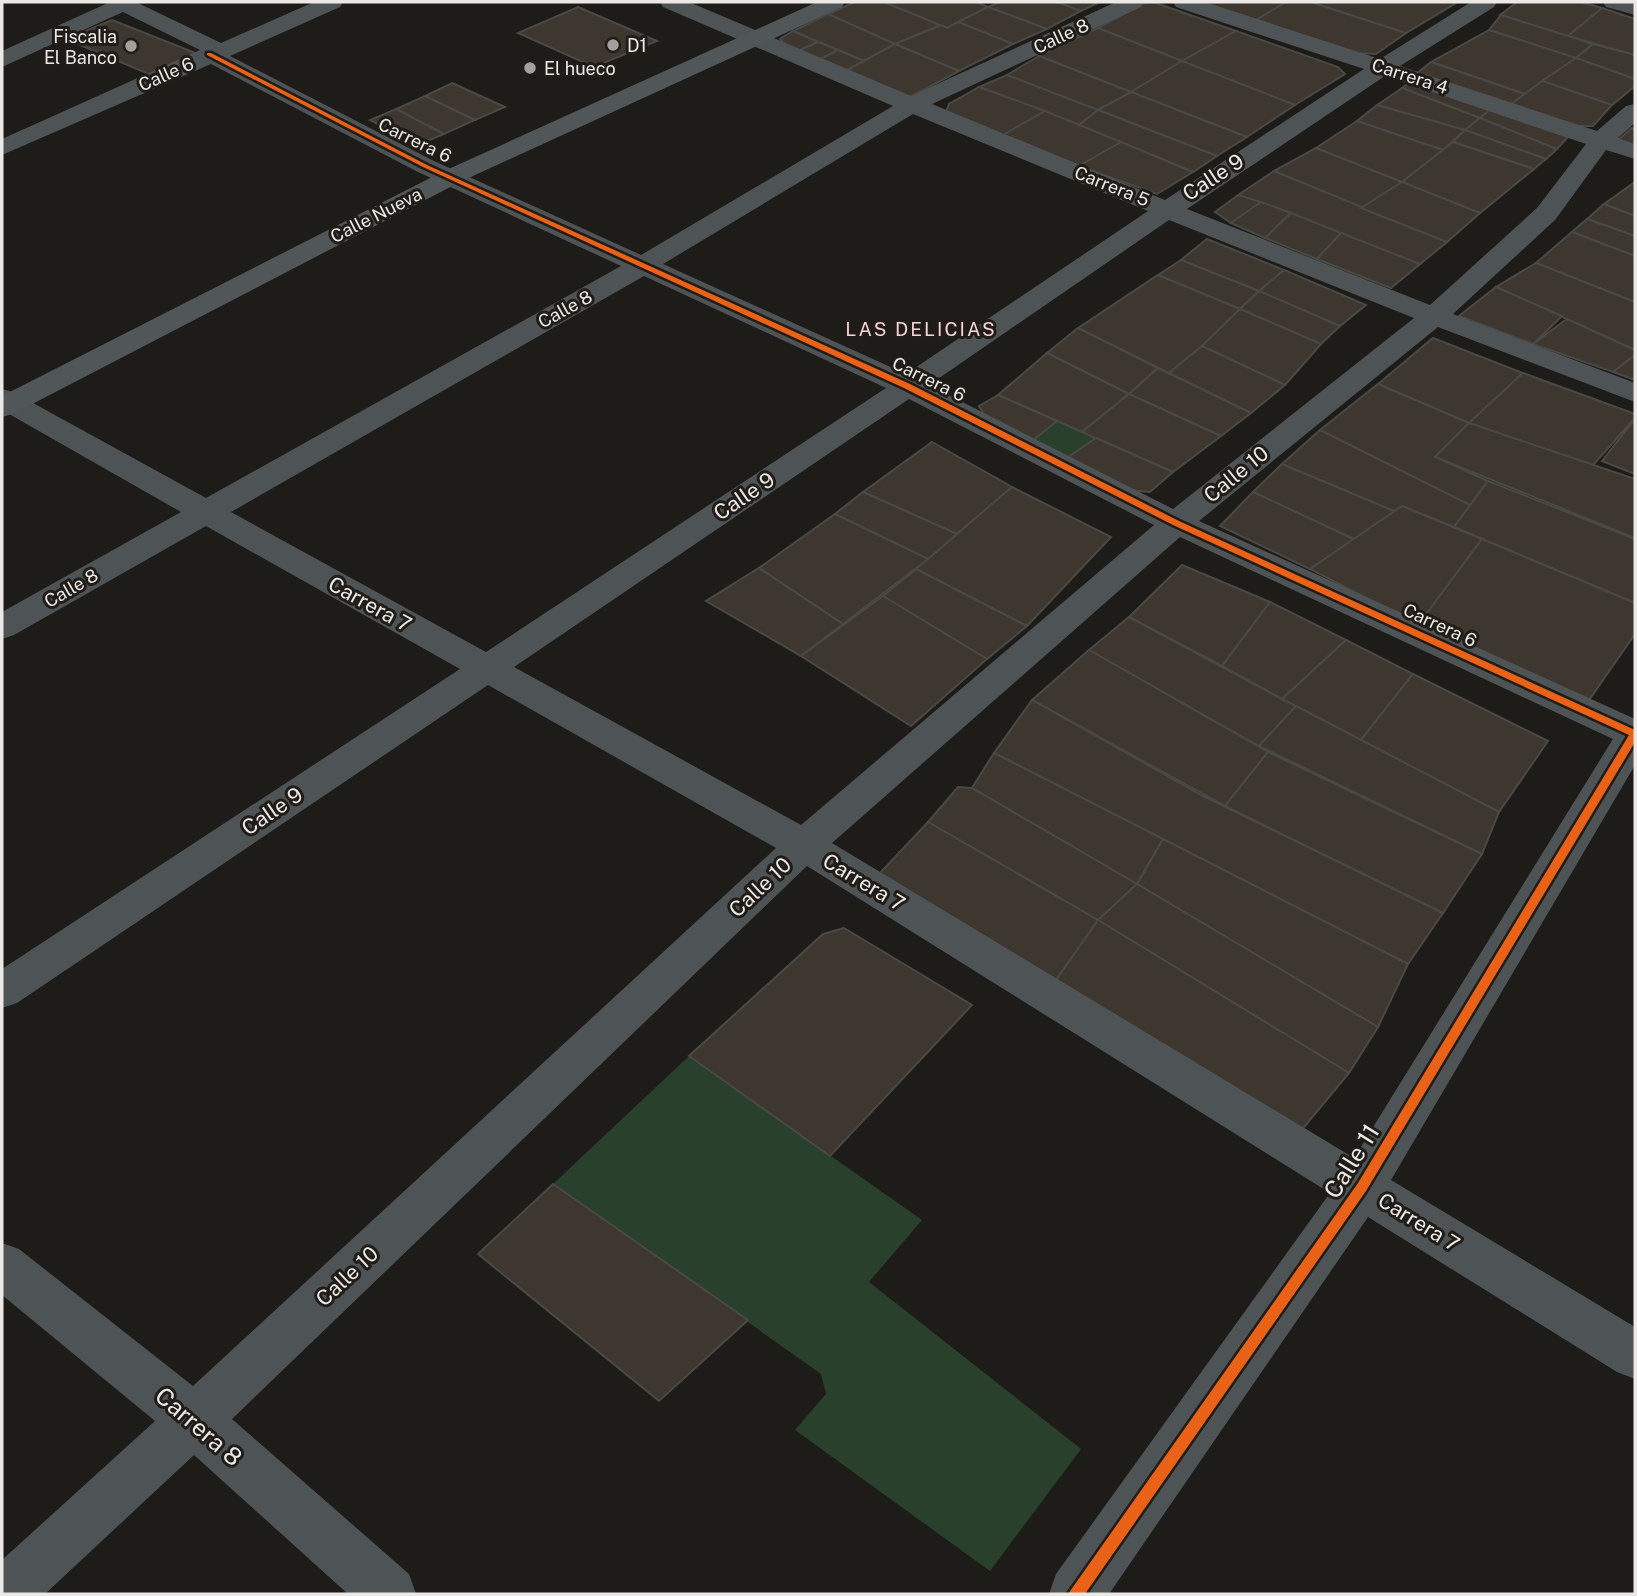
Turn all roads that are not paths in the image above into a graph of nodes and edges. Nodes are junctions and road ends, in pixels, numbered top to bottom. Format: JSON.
{"nodes":[{"id":1,"x":332,"y":2,"type":"edge"},
{"id":2,"x":671,"y":2,"type":"edge"},
{"id":3,"x":794,"y":2,"type":"edge"},
{"id":4,"x":834,"y":2,"type":"edge"},
{"id":5,"x":1133,"y":2,"type":"edge"},
{"id":6,"x":1184,"y":2,"type":"edge"},
{"id":7,"x":1486,"y":2,"type":"edge"},
{"id":8,"x":1614,"y":2,"type":"edge"},
{"id":9,"x":123,"y":3,"type":"edge"},
{"id":10,"x":1635,"y":8,"type":"edge"},
{"id":11,"x":744,"y":33,"type":"junction"},
{"id":12,"x":213,"y":52,"type":"junction"},
{"id":13,"x":2,"y":60,"type":"edge"},
{"id":14,"x":1382,"y":66,"type":"junction"},
{"id":15,"x":911,"y":106,"type":"junction"},
{"id":16,"x":1635,"y":111,"type":"edge"},
{"id":17,"x":1601,"y":140,"type":"junction"},
{"id":18,"x":2,"y":148,"type":"edge"},
{"id":19,"x":1635,"y":154,"type":"edge"},
{"id":20,"x":438,"y":172,"type":"junction"},
{"id":21,"x":1167,"y":208,"type":"junction"},
{"id":22,"x":1546,"y":214,"type":"junction"},
{"id":23,"x":643,"y":265,"type":"junction"},
{"id":24,"x":1433,"y":317,"type":"junction"},
{"id":25,"x":907,"y":386,"type":"junction"},
{"id":26,"x":1635,"y":393,"type":"edge"},
{"id":27,"x":4,"y":397,"type":"edge"},
{"id":28,"x":206,"y":512,"type":"junction"},
{"id":29,"x":1176,"y":523,"type":"junction"},
{"id":30,"x":2,"y":627,"type":"edge"},
{"id":31,"x":486,"y":669,"type":"junction"},
{"id":32,"x":1635,"y":734,"type":"edge"},
{"id":33,"x":804,"y":845,"type":"junction"},
{"id":34,"x":2,"y":991,"type":"edge"},
{"id":35,"x":1362,"y":1187,"type":"junction"},
{"id":36,"x":2,"y":1265,"type":"edge"},
{"id":37,"x":1635,"y":1355,"type":"edge"},
{"id":38,"x":194,"y":1420,"type":"junction"},
{"id":39,"x":5,"y":1594,"type":"edge"},
{"id":40,"x":389,"y":1594,"type":"edge"},
{"id":41,"x":1076,"y":1594,"type":"edge"}],
"edges":[{"from":1,"to":12,"type":"street","name":"Calle 6"},
{"from":2,"to":11,"type":"street","name":"Carrera 5"},
{"from":3,"to":11,"type":"main road","name":"Calle Nueva"},
{"from":4,"to":11,"type":"main road","name":"Calle Nueva"},
{"from":5,"to":15,"type":"street","name":"Calle 8"},
{"from":6,"to":14,"type":"street","name":"Carrera 4"},
{"from":7,"to":14,"type":"street","name":"Calle 9"},
{"from":8,"to":10,"type":"street"},
{"from":9,"to":12,"type":"street","name":"Carrera 6"},
{"from":9,"to":13,"type":"street"},
{"from":11,"to":15,"type":"street","name":"Carrera 5"},
{"from":11,"to":20,"type":"main road","name":"Calle Nueva"},
{"from":12,"to":18,"type":"street","name":"Calle 6"},
{"from":12,"to":20,"type":"street","name":"Carrera 6"},
{"from":14,"to":17,"type":"street","name":"Carrera 4"},
{"from":14,"to":21,"type":"street","name":"Calle 9"},
{"from":15,"to":21,"type":"street","name":"Carrera 5"},
{"from":15,"to":23,"type":"street","name":"Calle 8"},
{"from":16,"to":17,"type":"street","name":"Calle 10"},
{"from":17,"to":19,"type":"street","name":"Carrera 4"},
{"from":17,"to":22,"type":"street","name":"Calle 10"},
{"from":19,"to":22,"type":"street","name":"Calle 10"},
{"from":20,"to":23,"type":"street","name":"Carrera 6"},
{"from":20,"to":27,"type":"main road","name":"Calle Nueva"},
{"from":21,"to":24,"type":"street","name":"Carrera 5"},
{"from":21,"to":25,"type":"street","name":"Calle 9"},
{"from":22,"to":24,"type":"street","name":"Calle 10"},
{"from":23,"to":25,"type":"street","name":"Carrera 6"},
{"from":23,"to":28,"type":"street","name":"Calle 8"},
{"from":24,"to":26,"type":"street","name":"Carrera 5"},
{"from":24,"to":29,"type":"street","name":"Calle 10"},
{"from":25,"to":29,"type":"street","name":"Carrera 6"},
{"from":25,"to":31,"type":"street","name":"Calle 9"},
{"from":27,"to":28,"type":"street","name":"Carrera 7"},
{"from":28,"to":30,"type":"street","name":"Calle 8"},
{"from":28,"to":31,"type":"street","name":"Carrera 7"},
{"from":29,"to":32,"type":"street","name":"Carrera 6"},
{"from":29,"to":33,"type":"street","name":"Calle 10"},
{"from":31,"to":33,"type":"street","name":"Carrera 7"},
{"from":31,"to":34,"type":"street","name":"Calle 9"},
{"from":32,"to":35,"type":"street","name":"Calle 11"},
{"from":33,"to":35,"type":"street","name":"Carrera 7"},
{"from":33,"to":38,"type":"street","name":"Calle 10"},
{"from":35,"to":37,"type":"street","name":"Carrera 7"},
{"from":35,"to":41,"type":"street","name":"Calle 11"},
{"from":36,"to":38,"type":"street","name":"Carrera 8"},
{"from":38,"to":39,"type":"street","name":"Calle 10"},
{"from":38,"to":40,"type":"street","name":"Carrera 8"}]}
